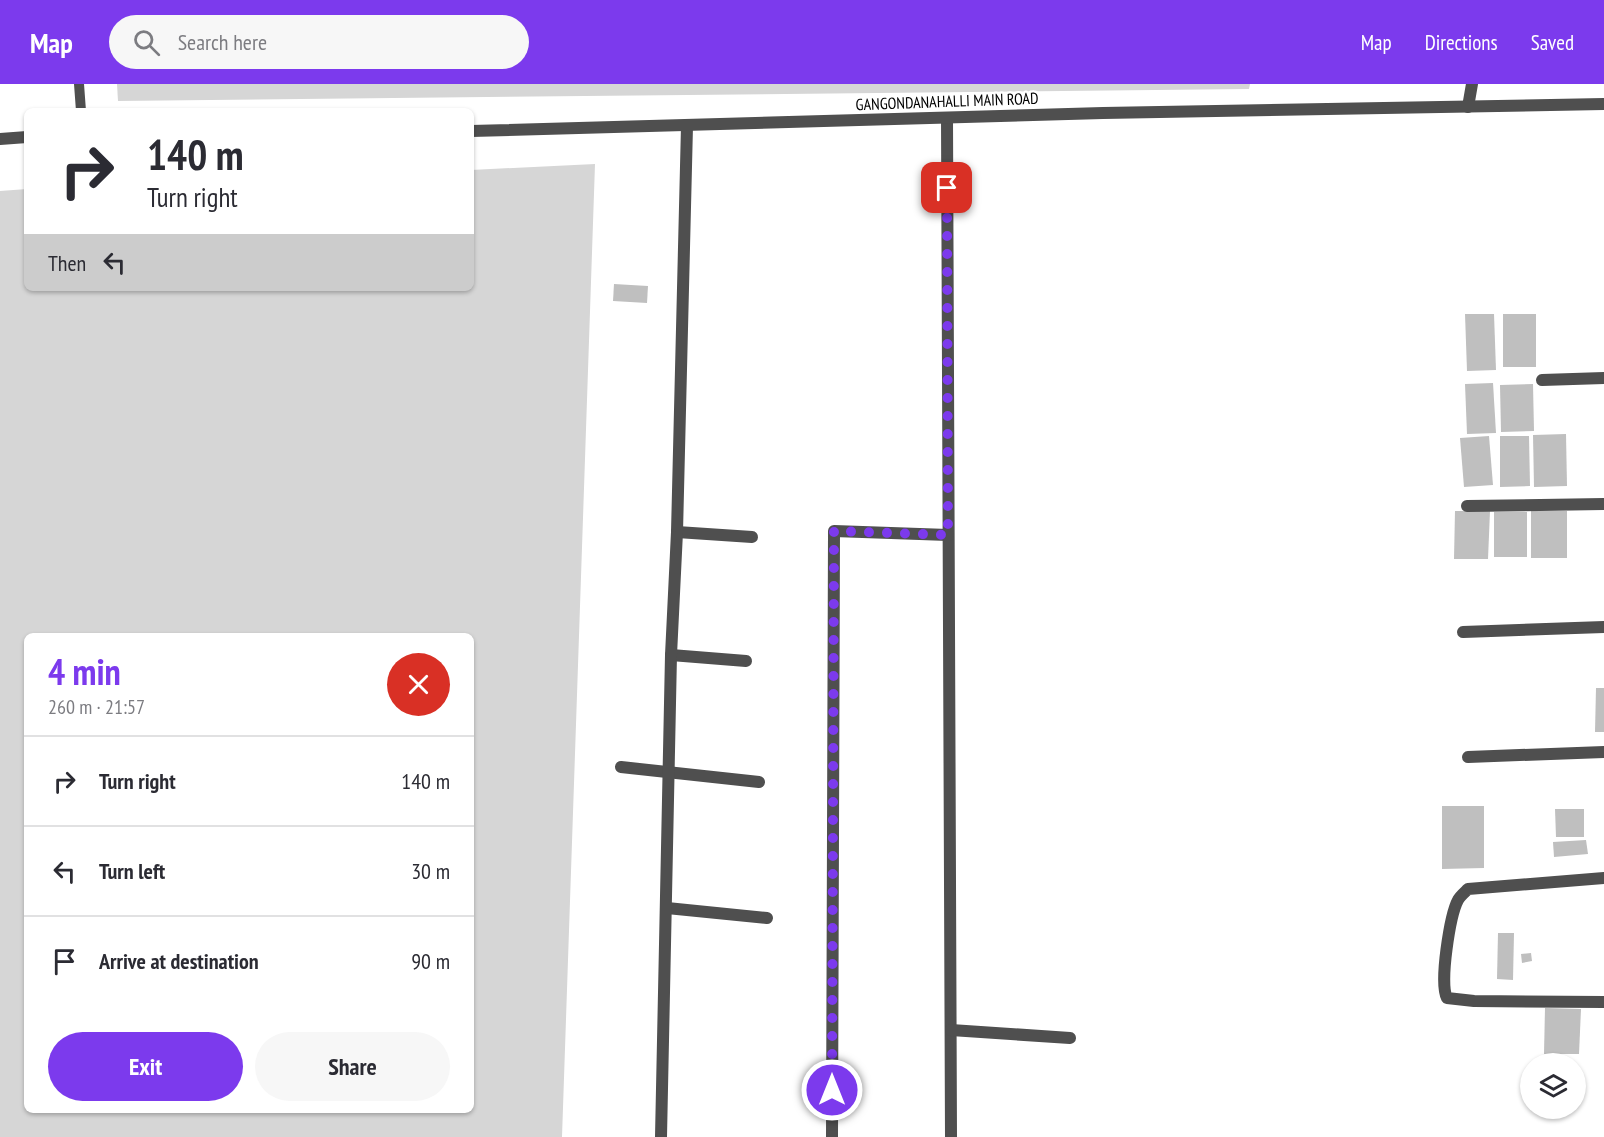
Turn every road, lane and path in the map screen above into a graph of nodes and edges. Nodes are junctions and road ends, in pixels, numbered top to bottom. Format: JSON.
{"nodes":[{"id":1,"x":79,"y":84,"type":"edge"},
{"id":2,"x":1472,"y":84,"type":"edge"},
{"id":3,"x":1604,"y":105,"type":"edge"},
{"id":4,"x":1468,"y":107,"type":"junction"},
{"id":5,"x":81,"y":108,"type":"edge"},
{"id":6,"x":947,"y":118,"type":"junction"},
{"id":7,"x":687,"y":126,"type":"junction"},
{"id":8,"x":474,"y":131,"type":"edge"},
{"id":9,"x":24,"y":137,"type":"edge"},
{"id":10,"x":0,"y":139,"type":"edge"},
{"id":11,"x":1604,"y":378,"type":"edge"},
{"id":12,"x":1542,"y":381,"type":"dead end"},
{"id":13,"x":1604,"y":504,"type":"edge"},
{"id":14,"x":1467,"y":506,"type":"dead end"},
{"id":15,"x":676,"y":532,"type":"junction"},
{"id":16,"x":948,"y":535,"type":"junction"},
{"id":17,"x":752,"y":537,"type":"dead end"},
{"id":18,"x":1604,"y":627,"type":"edge"},
{"id":19,"x":1462,"y":632,"type":"dead end"},
{"id":20,"x":671,"y":655,"type":"junction"},
{"id":21,"x":746,"y":661,"type":"dead end"},
{"id":22,"x":1604,"y":752,"type":"edge"},
{"id":23,"x":1467,"y":757,"type":"dead end"},
{"id":24,"x":621,"y":767,"type":"dead end"},
{"id":25,"x":669,"y":772,"type":"junction"},
{"id":26,"x":759,"y":782,"type":"dead end"},
{"id":27,"x":1604,"y":878,"type":"edge"},
{"id":28,"x":667,"y":908,"type":"junction"},
{"id":29,"x":767,"y":918,"type":"dead end"},
{"id":30,"x":1604,"y":1002,"type":"edge"},
{"id":31,"x":951,"y":1030,"type":"junction"},
{"id":32,"x":1070,"y":1038,"type":"dead end"},
{"id":33,"x":661,"y":1137,"type":"edge"},
{"id":34,"x":832,"y":1137,"type":"edge"},
{"id":35,"x":951,"y":1137,"type":"edge"}],
"edges":[{"from":1,"to":5,"type":"lane"},
{"from":2,"to":4,"type":"street"},
{"from":3,"to":4,"type":"street","name":"GANGONDANAHALLI MAIN ROAD"},
{"from":4,"to":6,"type":"street","name":"GANGONDANAHALLI MAIN ROAD"},
{"from":6,"to":7,"type":"street","name":"GANGONDANAHALLI MAIN ROAD"},
{"from":6,"to":16,"type":"street"},
{"from":7,"to":8,"type":"street","name":"GANGONDANAHALLI MAIN ROAD"},
{"from":7,"to":15,"type":"street"},
{"from":9,"to":10,"type":"street"},
{"from":11,"to":12,"type":"street"},
{"from":13,"to":14,"type":"street"},
{"from":15,"to":17,"type":"street"},
{"from":15,"to":20,"type":"street"},
{"from":16,"to":31,"type":"street"},
{"from":16,"to":34,"type":"street"},
{"from":18,"to":19,"type":"street"},
{"from":20,"to":21,"type":"street"},
{"from":20,"to":25,"type":"street"},
{"from":22,"to":23,"type":"street"},
{"from":24,"to":25,"type":"street"},
{"from":25,"to":26,"type":"street"},
{"from":25,"to":28,"type":"street"},
{"from":27,"to":30,"type":"street"},
{"from":28,"to":29,"type":"street"},
{"from":28,"to":33,"type":"street"},
{"from":31,"to":32,"type":"street"},
{"from":31,"to":35,"type":"street"}]}
